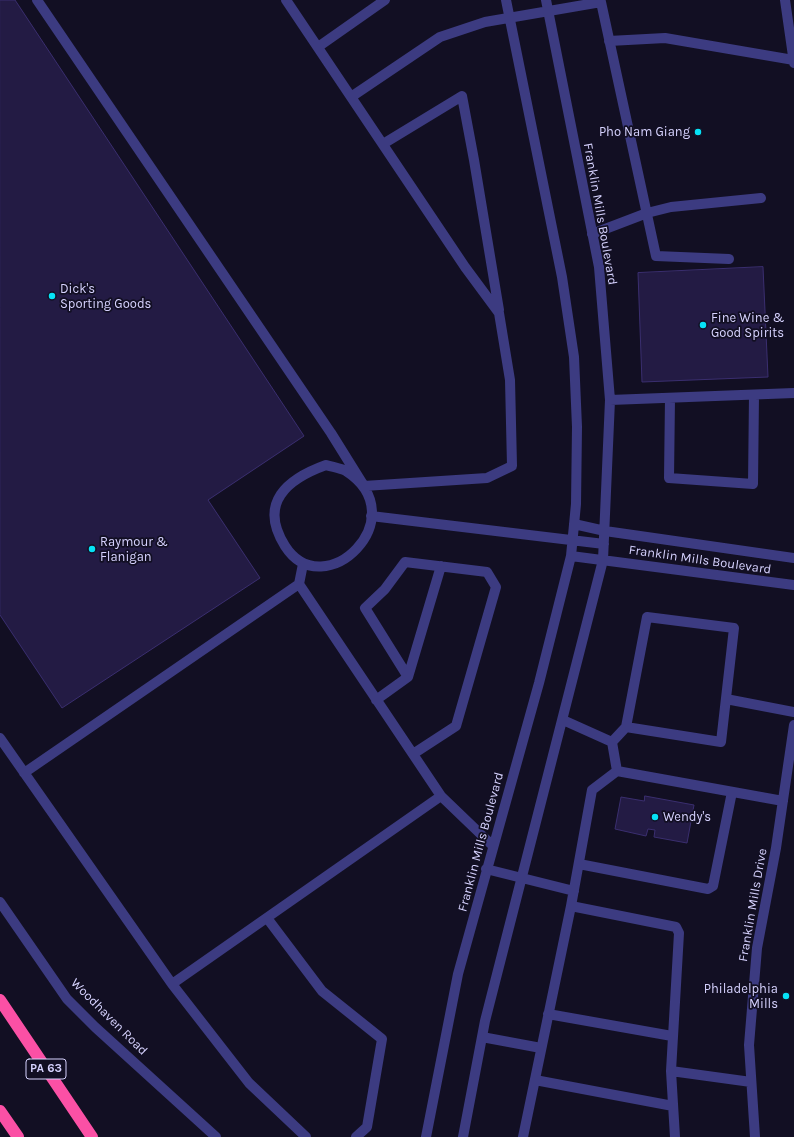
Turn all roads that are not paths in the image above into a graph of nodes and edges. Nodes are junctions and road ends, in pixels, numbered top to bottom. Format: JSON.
{"nodes":[{"id":1,"x":37,"y":0,"type":"edge"},
{"id":2,"x":286,"y":0,"type":"edge"},
{"id":3,"x":385,"y":0,"type":"edge"},
{"id":4,"x":506,"y":0,"type":"edge"},
{"id":5,"x":546,"y":0,"type":"edge"},
{"id":6,"x":785,"y":0,"type":"edge"},
{"id":7,"x":601,"y":1,"type":"edge"},
{"id":8,"x":548,"y":11,"type":"junction"},
{"id":9,"x":510,"y":17,"type":"junction"},
{"id":10,"x":609,"y":41,"type":"junction"},
{"id":11,"x":318,"y":47,"type":"junction"},
{"id":12,"x":794,"y":60,"type":"edge"},
{"id":13,"x":794,"y":63,"type":"edge"},
{"id":14,"x":351,"y":97,"type":"junction"},
{"id":15,"x":383,"y":144,"type":"junction"},
{"id":16,"x":761,"y":198,"type":"dead end"},
{"id":17,"x":647,"y":213,"type":"junction"},
{"id":18,"x":592,"y":234,"type":"junction"},
{"id":19,"x":729,"y":259,"type":"dead end"},
{"id":20,"x":499,"y":313,"type":"junction"},
{"id":21,"x":794,"y":393,"type":"edge"},
{"id":22,"x":754,"y":394,"type":"junction"},
{"id":23,"x":670,"y":398,"type":"junction"},
{"id":24,"x":610,"y":400,"type":"junction"},
{"id":25,"x":364,"y":486,"type":"junction"},
{"id":26,"x":371,"y":516,"type":"junction"},
{"id":27,"x":574,"y":524,"type":"junction"},
{"id":28,"x":605,"y":531,"type":"junction"},
{"id":29,"x":573,"y":541,"type":"junction"},
{"id":30,"x":604,"y":544,"type":"junction"},
{"id":31,"x":571,"y":556,"type":"junction"},
{"id":32,"x":794,"y":558,"type":"edge"},
{"id":33,"x":603,"y":560,"type":"junction"},
{"id":34,"x":303,"y":564,"type":"junction"},
{"id":35,"x":441,"y":566,"type":"junction"},
{"id":36,"x":299,"y":584,"type":"junction"},
{"id":37,"x":794,"y":585,"type":"edge"},
{"id":38,"x":408,"y":677,"type":"junction"},
{"id":39,"x":726,"y":699,"type":"junction"},
{"id":40,"x":376,"y":700,"type":"junction"},
{"id":41,"x":794,"y":712,"type":"edge"},
{"id":42,"x":563,"y":720,"type":"junction"},
{"id":43,"x":794,"y":725,"type":"edge"},
{"id":44,"x":626,"y":727,"type":"junction"},
{"id":45,"x":0,"y":738,"type":"edge"},
{"id":46,"x":612,"y":742,"type":"junction"},
{"id":47,"x":413,"y":754,"type":"junction"},
{"id":48,"x":617,"y":771,"type":"junction"},
{"id":49,"x":24,"y":773,"type":"junction"},
{"id":50,"x":732,"y":792,"type":"junction"},
{"id":51,"x":441,"y":796,"type":"junction"},
{"id":52,"x":783,"y":801,"type":"junction"},
{"id":53,"x":493,"y":846,"type":"junction"},
{"id":54,"x":578,"y":864,"type":"junction"},
{"id":55,"x":486,"y":869,"type":"junction"},
{"id":56,"x":522,"y":878,"type":"junction"},
{"id":57,"x":574,"y":891,"type":"junction"},
{"id":58,"x":0,"y":902,"type":"edge"},
{"id":59,"x":571,"y":906,"type":"junction"},
{"id":60,"x":266,"y":918,"type":"junction"},
{"id":61,"x":172,"y":984,"type":"junction"},
{"id":62,"x":0,"y":1000,"type":"edge"},
{"id":63,"x":548,"y":1014,"type":"junction"},
{"id":64,"x":672,"y":1036,"type":"junction"},
{"id":65,"x":482,"y":1037,"type":"junction"},
{"id":66,"x":541,"y":1048,"type":"junction"},
{"id":67,"x":671,"y":1071,"type":"junction"},
{"id":68,"x":535,"y":1080,"type":"junction"},
{"id":69,"x":751,"y":1082,"type":"junction"},
{"id":70,"x":673,"y":1106,"type":"junction"},
{"id":71,"x":0,"y":1111,"type":"edge"},
{"id":72,"x":18,"y":1137,"type":"edge"},
{"id":73,"x":92,"y":1137,"type":"edge"},
{"id":74,"x":216,"y":1137,"type":"edge"},
{"id":75,"x":306,"y":1137,"type":"edge"},
{"id":76,"x":356,"y":1137,"type":"edge"},
{"id":77,"x":426,"y":1137,"type":"edge"},
{"id":78,"x":463,"y":1137,"type":"edge"},
{"id":79,"x":523,"y":1137,"type":"edge"},
{"id":80,"x":675,"y":1137,"type":"edge"},
{"id":81,"x":755,"y":1137,"type":"edge"}],
"edges":[{"from":1,"to":25,"type":"street"},
{"from":2,"to":11,"type":"street"},
{"from":3,"to":11,"type":"street"},
{"from":4,"to":9,"type":"street","name":"Franklin Mills Boulevard"},
{"from":5,"to":8,"type":"street","name":"Franklin Mills Boulevard"},
{"from":6,"to":12,"type":"street"},
{"from":7,"to":8,"type":"street"},
{"from":7,"to":10,"type":"street"},
{"from":8,"to":9,"type":"street"},
{"from":8,"to":18,"type":"street","name":"Franklin Mills Boulevard"},
{"from":9,"to":14,"type":"street"},
{"from":9,"to":27,"type":"street","name":"Franklin Mills Boulevard"},
{"from":10,"to":12,"type":"street"},
{"from":10,"to":17,"type":"street"},
{"from":11,"to":14,"type":"street"},
{"from":12,"to":13,"type":"street"},
{"from":14,"to":15,"type":"street"},
{"from":15,"to":20,"type":"street"},
{"from":15,"to":20,"type":"street"},
{"from":16,"to":17,"type":"street"},
{"from":17,"to":18,"type":"street"},
{"from":17,"to":19,"type":"street"},
{"from":18,"to":24,"type":"street","name":"Franklin Mills Boulevard"},
{"from":20,"to":25,"type":"street"},
{"from":21,"to":22,"type":"street"},
{"from":22,"to":23,"type":"street"},
{"from":22,"to":23,"type":"street"},
{"from":23,"to":24,"type":"street"},
{"from":24,"to":28,"type":"street","name":"Franklin Mills Boulevard"},
{"from":25,"to":26,"type":"street"},
{"from":25,"to":34,"type":"street"},
{"from":26,"to":29,"type":"street"},
{"from":26,"to":34,"type":"street"},
{"from":27,"to":28,"type":"street","name":"Franklin Mills Boulevard"},
{"from":27,"to":29,"type":"street","name":"Franklin Mills Boulevard"},
{"from":28,"to":30,"type":"street","name":"Franklin Mills Boulevard"},
{"from":28,"to":32,"type":"street","name":"Franklin Mills Boulevard"},
{"from":29,"to":30,"type":"street"},
{"from":29,"to":31,"type":"street","name":"Franklin Mills Boulevard"},
{"from":30,"to":33,"type":"street","name":"Franklin Mills Boulevard"},
{"from":31,"to":33,"type":"street","name":"Franklin Mills Boulevard"},
{"from":31,"to":53,"type":"street","name":"Franklin Mills Boulevard"},
{"from":33,"to":37,"type":"street","name":"Franklin Mills Boulevard"},
{"from":33,"to":42,"type":"street","name":"Franklin Mills Boulevard"},
{"from":34,"to":36,"type":"street"},
{"from":35,"to":38,"type":"street"},
{"from":35,"to":38,"type":"street"},
{"from":35,"to":47,"type":"street"},
{"from":36,"to":40,"type":"street"},
{"from":36,"to":49,"type":"street"},
{"from":38,"to":40,"type":"street"},
{"from":39,"to":41,"type":"street"},
{"from":39,"to":44,"type":"street"},
{"from":39,"to":44,"type":"street"},
{"from":40,"to":47,"type":"street"},
{"from":42,"to":46,"type":"street"},
{"from":42,"to":56,"type":"street","name":"Franklin Mills Boulevard"},
{"from":43,"to":52,"type":"street","name":"Franklin Mills Drive"},
{"from":44,"to":46,"type":"street"},
{"from":45,"to":49,"type":"street"},
{"from":46,"to":48,"type":"street"},
{"from":47,"to":51,"type":"street"},
{"from":48,"to":50,"type":"street"},
{"from":48,"to":54,"type":"street"},
{"from":49,"to":61,"type":"street"},
{"from":50,"to":52,"type":"street"},
{"from":50,"to":54,"type":"street"},
{"from":51,"to":53,"type":"street"},
{"from":51,"to":60,"type":"street"},
{"from":52,"to":69,"type":"street","name":"Franklin Mills Drive"},
{"from":53,"to":55,"type":"street","name":"Franklin Mills Boulevard"},
{"from":54,"to":57,"type":"street"},
{"from":55,"to":56,"type":"street"},
{"from":55,"to":77,"type":"street","name":"Franklin Mills Boulevard"},
{"from":56,"to":57,"type":"street"},
{"from":56,"to":65,"type":"street","name":"Franklin Mills Boulevard"},
{"from":57,"to":59,"type":"street"},
{"from":58,"to":74,"type":"street","name":"Woodhaven Road"},
{"from":59,"to":63,"type":"street"},
{"from":59,"to":64,"type":"street"},
{"from":60,"to":61,"type":"street"},
{"from":60,"to":76,"type":"street"},
{"from":61,"to":75,"type":"street"},
{"from":62,"to":73,"type":"highway","number":"PA 63"},
{"from":63,"to":64,"type":"street"},
{"from":63,"to":66,"type":"street"},
{"from":64,"to":67,"type":"street"},
{"from":65,"to":66,"type":"street"},
{"from":65,"to":78,"type":"street","name":"Franklin Mills Boulevard"},
{"from":66,"to":68,"type":"street"},
{"from":67,"to":69,"type":"street"},
{"from":67,"to":70,"type":"street"},
{"from":68,"to":70,"type":"street"},
{"from":68,"to":79,"type":"street"},
{"from":69,"to":81,"type":"street","name":"Franklin Mills Drive"},
{"from":70,"to":80,"type":"street"},
{"from":71,"to":72,"type":"highway"}]}
